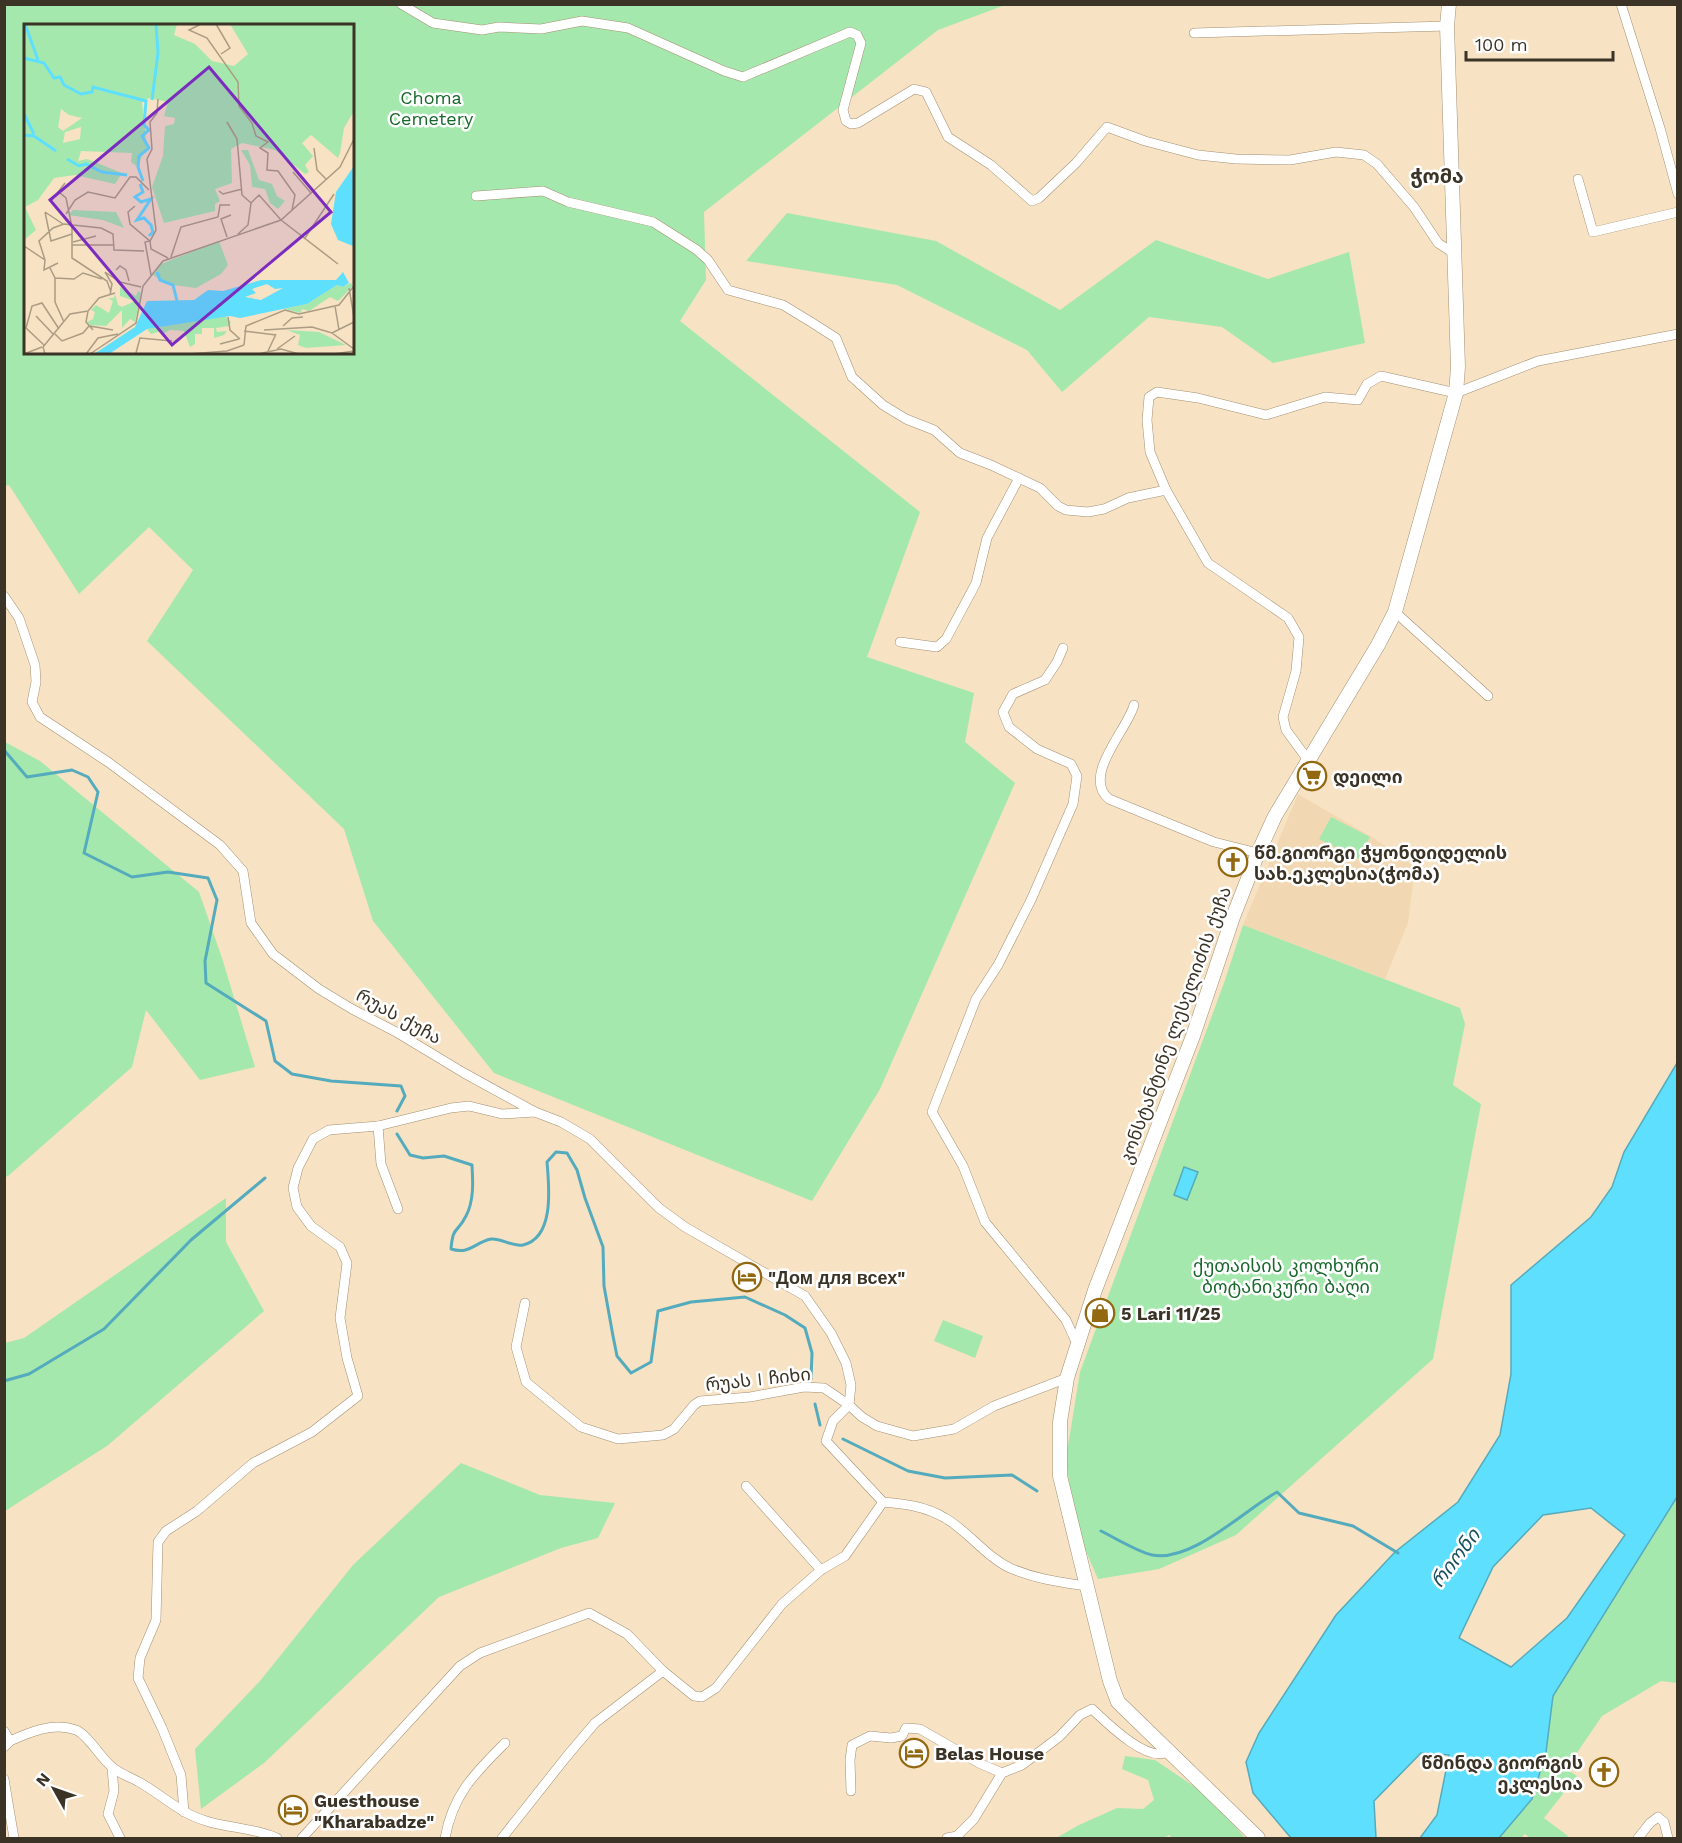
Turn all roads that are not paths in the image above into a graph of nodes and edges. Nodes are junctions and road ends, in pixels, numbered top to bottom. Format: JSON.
{"nodes":[{"id":1,"x":401,"y":4,"type":"edge"},
{"id":2,"x":1449,"y":4,"type":"edge"},
{"id":3,"x":1621,"y":4,"type":"edge"},
{"id":4,"x":1447,"y":26,"type":"junction"},
{"id":5,"x":1194,"y":33,"type":"dead end"},
{"id":6,"x":1578,"y":179,"type":"dead end"},
{"id":7,"x":1677,"y":194,"type":"edge"},
{"id":8,"x":476,"y":196,"type":"dead end"},
{"id":9,"x":1677,"y":212,"type":"edge"},
{"id":10,"x":1455,"y":254,"type":"junction"},
{"id":11,"x":1677,"y":333,"type":"edge"},
{"id":12,"x":1456,"y":393,"type":"junction"},
{"id":13,"x":1019,"y":478,"type":"junction"},
{"id":14,"x":1166,"y":490,"type":"junction"},
{"id":15,"x":4,"y":597,"type":"edge"},
{"id":16,"x":1395,"y":612,"type":"junction"},
{"id":17,"x":900,"y":642,"type":"dead end"},
{"id":18,"x":1063,"y":648,"type":"dead end"},
{"id":19,"x":1488,"y":696,"type":"dead end"},
{"id":20,"x":1134,"y":705,"type":"dead end"},
{"id":21,"x":1308,"y":760,"type":"junction"},
{"id":22,"x":1257,"y":854,"type":"junction"},
{"id":23,"x":535,"y":1112,"type":"junction"},
{"id":24,"x":378,"y":1126,"type":"junction"},
{"id":25,"x":398,"y":1209,"type":"dead end"},
{"id":26,"x":525,"y":1304,"type":"dead end"},
{"id":27,"x":1077,"y":1344,"type":"junction"},
{"id":28,"x":1068,"y":1378,"type":"junction"},
{"id":29,"x":849,"y":1405,"type":"junction"},
{"id":30,"x":746,"y":1486,"type":"dead end"},
{"id":31,"x":883,"y":1502,"type":"junction"},
{"id":32,"x":820,"y":1570,"type":"junction"},
{"id":33,"x":1086,"y":1586,"type":"junction"},
{"id":34,"x":663,"y":1671,"type":"junction"},
{"id":35,"x":4,"y":1731,"type":"edge"},
{"id":36,"x":506,"y":1743,"type":"dead end"},
{"id":37,"x":7,"y":1744,"type":"edge"},
{"id":38,"x":1167,"y":1752,"type":"junction"},
{"id":39,"x":112,"y":1768,"type":"junction"},
{"id":40,"x":1002,"y":1773,"type":"junction"},
{"id":41,"x":4,"y":1779,"type":"edge"},
{"id":42,"x":851,"y":1791,"type":"dead end"},
{"id":43,"x":184,"y":1812,"type":"junction"},
{"id":44,"x":14,"y":1839,"type":"edge"},
{"id":45,"x":120,"y":1839,"type":"edge"},
{"id":46,"x":277,"y":1839,"type":"edge"},
{"id":47,"x":302,"y":1839,"type":"edge"},
{"id":48,"x":445,"y":1839,"type":"edge"},
{"id":49,"x":502,"y":1839,"type":"edge"},
{"id":50,"x":947,"y":1839,"type":"edge"},
{"id":51,"x":1258,"y":1839,"type":"edge"},
{"id":52,"x":1638,"y":1839,"type":"edge"},
{"id":53,"x":1668,"y":1839,"type":"edge"}],
"edges":[{"from":1,"to":10,"type":"street"},
{"from":2,"to":4,"type":"main road","name":"კონსტანტინე ლესელიძის ქუჩა"},
{"from":3,"to":7,"type":"street"},
{"from":4,"to":5,"type":"street"},
{"from":4,"to":10,"type":"main road","name":"კონსტანტინე ლესელიძის ქუჩა"},
{"from":6,"to":9,"type":"street"},
{"from":8,"to":13,"type":"street"},
{"from":10,"to":12,"type":"main road","name":"კონსტანტინე ლესელიძის ქუჩა"},
{"from":11,"to":12,"type":"street"},
{"from":12,"to":14,"type":"street"},
{"from":12,"to":16,"type":"main road","name":"კონსტანტინე ლესელიძის ქუჩა"},
{"from":13,"to":14,"type":"street"},
{"from":13,"to":17,"type":"street"},
{"from":14,"to":21,"type":"street"},
{"from":15,"to":23,"type":"street","name":"რუას ქუჩა"},
{"from":16,"to":19,"type":"street"},
{"from":16,"to":21,"type":"main road","name":"კონსტანტინე ლესელიძის ქუჩა"},
{"from":18,"to":27,"type":"street"},
{"from":20,"to":22,"type":"street"},
{"from":21,"to":22,"type":"main road","name":"კონსტანტინე ლესელიძის ქუჩა"},
{"from":22,"to":27,"type":"main road","name":"კონსტანტინე ლესელიძის ქუჩა"},
{"from":23,"to":24,"type":"street"},
{"from":23,"to":29,"type":"street","name":"რუას ქუჩა"},
{"from":24,"to":25,"type":"street"},
{"from":24,"to":43,"type":"street"},
{"from":26,"to":29,"type":"street","name":"რუას I ჩიხი"},
{"from":27,"to":28,"type":"main road","name":"კონსტანტინე ლესელიძის ქუჩა"},
{"from":28,"to":29,"type":"street","name":"რუას I ჩიხი"},
{"from":28,"to":33,"type":"main road","name":"კონსტანტინე ლესელიძის ქუჩა"},
{"from":29,"to":31,"type":"street"},
{"from":30,"to":32,"type":"street"},
{"from":31,"to":32,"type":"street"},
{"from":31,"to":33,"type":"street"},
{"from":32,"to":34,"type":"street"},
{"from":33,"to":38,"type":"main road","name":"კონსტანტინე ლესელიძის ქუჩა"},
{"from":34,"to":47,"type":"street"},
{"from":34,"to":49,"type":"street"},
{"from":35,"to":37,"type":"street"},
{"from":36,"to":48,"type":"street"},
{"from":37,"to":39,"type":"street"},
{"from":38,"to":40,"type":"street"},
{"from":38,"to":51,"type":"main road","name":"კონსტანტინე ლესელიძის ქუჩა"},
{"from":39,"to":43,"type":"street"},
{"from":39,"to":45,"type":"street"},
{"from":40,"to":42,"type":"street"},
{"from":40,"to":50,"type":"street"},
{"from":41,"to":44,"type":"street"},
{"from":43,"to":46,"type":"street"},
{"from":52,"to":53,"type":"street"}]}
